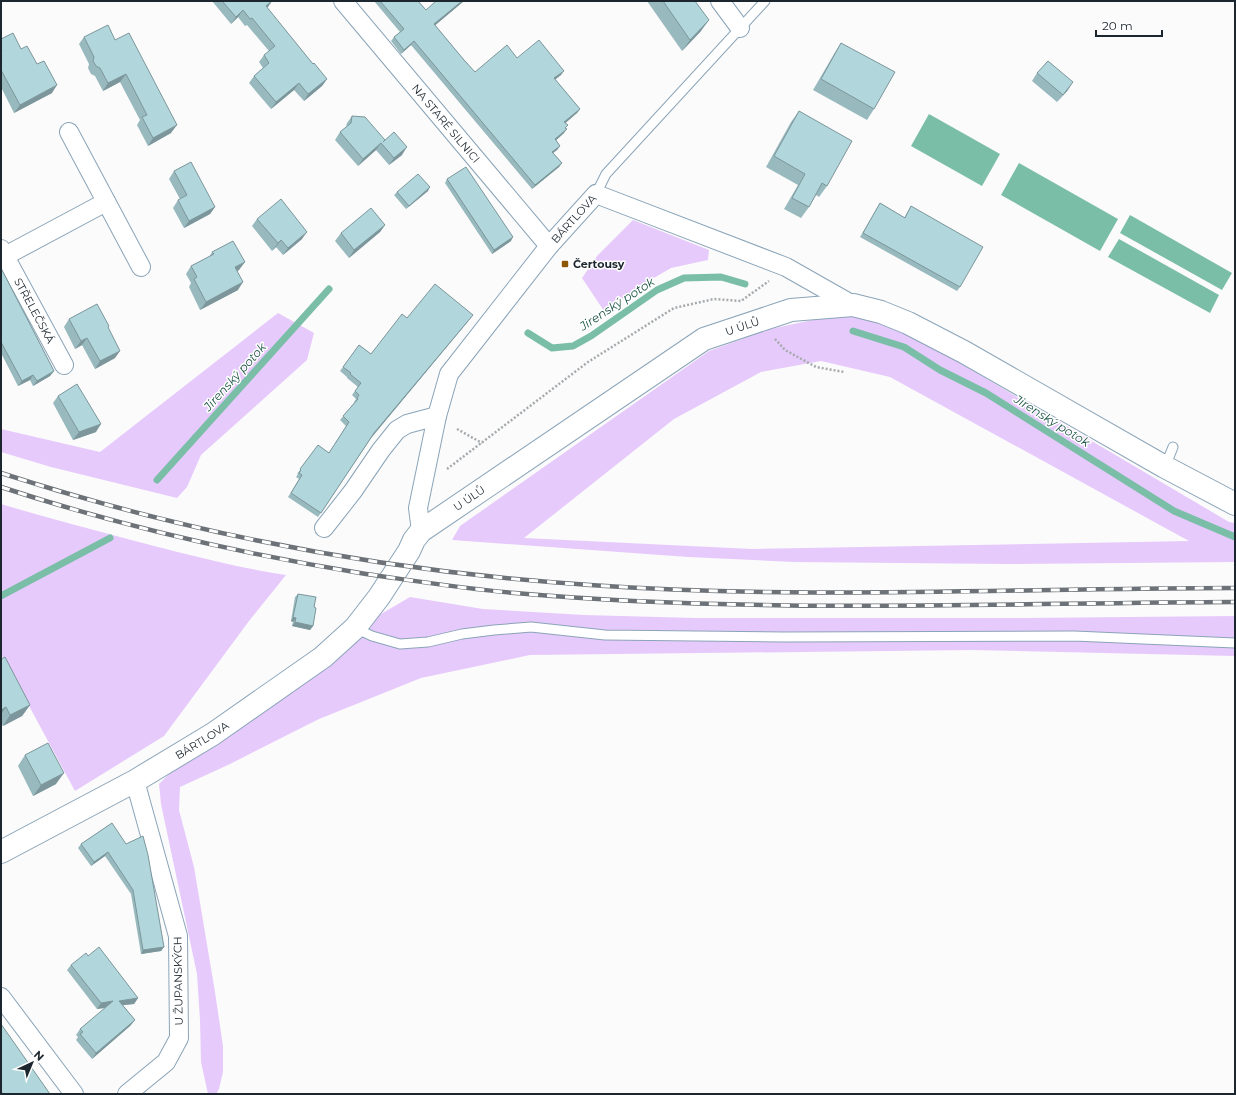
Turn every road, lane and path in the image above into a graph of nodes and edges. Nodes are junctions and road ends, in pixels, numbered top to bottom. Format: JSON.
{"nodes":[{"id":1,"x":343,"y":1,"type":"edge"},
{"id":2,"x":720,"y":1,"type":"edge"},
{"id":3,"x":765,"y":1,"type":"edge"},
{"id":4,"x":740,"y":28,"type":"junction"},
{"id":5,"x":69,"y":132,"type":"dead end"},
{"id":6,"x":596,"y":194,"type":"junction"},
{"id":7,"x":106,"y":202,"type":"junction"},
{"id":8,"x":549,"y":246,"type":"junction"},
{"id":9,"x":3,"y":252,"type":"edge"},
{"id":10,"x":141,"y":267,"type":"dead end"},
{"id":11,"x":786,"y":267,"type":"junction"},
{"id":12,"x":853,"y":305,"type":"junction"},
{"id":13,"x":758,"y":321,"type":"junction"},
{"id":14,"x":64,"y":365,"type":"dead end"},
{"id":15,"x":844,"y":372,"type":"dead end"},
{"id":16,"x":437,"y":416,"type":"junction"},
{"id":17,"x":457,"y":429,"type":"dead end"},
{"id":18,"x":482,"y":442,"type":"junction"},
{"id":19,"x":1173,"y":447,"type":"dead end"},
{"id":20,"x":426,"y":467,"type":"junction"},
{"id":21,"x":1164,"y":467,"type":"junction"},
{"id":22,"x":1235,"y":504,"type":"edge"},
{"id":23,"x":324,"y":528,"type":"dead end"},
{"id":24,"x":417,"y":536,"type":"junction"},
{"id":25,"x":355,"y":628,"type":"junction"},
{"id":26,"x":1235,"y":643,"type":"edge"},
{"id":27,"x":135,"y":781,"type":"junction"},
{"id":28,"x":1,"y":852,"type":"edge"},
{"id":29,"x":1,"y":997,"type":"edge"},
{"id":30,"x":74,"y":1094,"type":"edge"},
{"id":31,"x":127,"y":1094,"type":"edge"}],
"edges":[{"from":1,"to":8,"type":"street","name":"NA STARÉ SILNICI"},
{"from":2,"to":4,"type":"street"},
{"from":3,"to":4,"type":"lane","name":"BÁRTLOVA"},
{"from":4,"to":6,"type":"lane","name":"BÁRTLOVA"},
{"from":5,"to":7,"type":"street"},
{"from":6,"to":8,"type":"street","name":"BÁRTLOVA"},
{"from":6,"to":11,"type":"street"},
{"from":7,"to":9,"type":"street","name":"STŘELEČSKÁ"},
{"from":7,"to":10,"type":"street"},
{"from":8,"to":16,"type":"street","name":"BÁRTLOVA"},
{"from":9,"to":14,"type":"street","name":"STŘELEČSKÁ"},
{"from":11,"to":12,"type":"street"},
{"from":11,"to":18,"type":"path"},
{"from":12,"to":13,"type":"street","name":"U ÚLŮ"},
{"from":12,"to":21,"type":"street","name":"U ÚLŮ"},
{"from":13,"to":15,"type":"path"},
{"from":13,"to":24,"type":"street","name":"U ÚLŮ"},
{"from":16,"to":20,"type":"street","name":"BÁRTLOVA"},
{"from":16,"to":23,"type":"street"},
{"from":17,"to":18,"type":"path"},
{"from":18,"to":20,"type":"path"},
{"from":19,"to":21,"type":"lane"},
{"from":20,"to":24,"type":"street","name":"BÁRTLOVA"},
{"from":21,"to":22,"type":"street","name":"U ÚLŮ"},
{"from":24,"to":25,"type":"street","name":"BÁRTLOVA"},
{"from":25,"to":26,"type":"lane"},
{"from":25,"to":27,"type":"street","name":"BÁRTLOVA"},
{"from":27,"to":28,"type":"street","name":"BÁRTLOVA"},
{"from":27,"to":31,"type":"street","name":"U ŽUPANSKÝCH"},
{"from":29,"to":30,"type":"street"}]}
